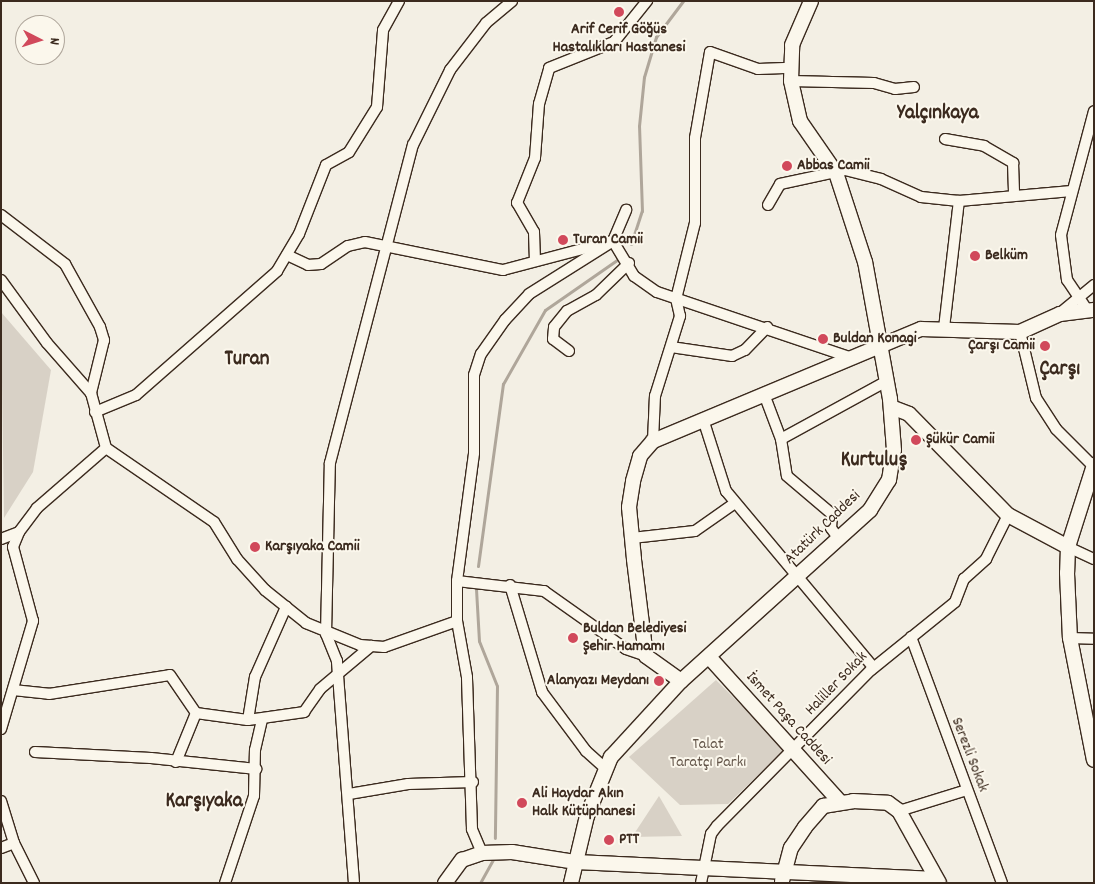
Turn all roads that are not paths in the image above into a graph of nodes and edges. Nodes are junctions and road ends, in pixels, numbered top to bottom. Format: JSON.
{"nodes":[{"id":1,"x":399,"y":1,"type":"edge"},
{"id":2,"x":512,"y":1,"type":"edge"},
{"id":3,"x":647,"y":1,"type":"edge"},
{"id":4,"x":810,"y":1,"type":"edge"},
{"id":5,"x":791,"y":75,"type":"junction"},
{"id":6,"x":914,"y":87,"type":"dead end"},
{"id":7,"x":1094,"y":111,"type":"edge"},
{"id":8,"x":945,"y":139,"type":"dead end"},
{"id":9,"x":836,"y":172,"type":"junction"},
{"id":10,"x":1072,"y":192,"type":"junction"},
{"id":11,"x":1014,"y":195,"type":"junction"},
{"id":12,"x":959,"y":201,"type":"junction"},
{"id":13,"x":768,"y":205,"type":"dead end"},
{"id":14,"x":626,"y":210,"type":"dead end"},
{"id":15,"x":1,"y":215,"type":"edge"},
{"id":16,"x":613,"y":241,"type":"junction"},
{"id":17,"x":383,"y":244,"type":"junction"},
{"id":18,"x":288,"y":255,"type":"junction"},
{"id":19,"x":534,"y":261,"type":"junction"},
{"id":20,"x":629,"y":263,"type":"junction"},
{"id":21,"x":1,"y":280,"type":"edge"},
{"id":22,"x":1094,"y":285,"type":"edge"},
{"id":23,"x":676,"y":299,"type":"junction"},
{"id":24,"x":1086,"y":306,"type":"edge"},
{"id":25,"x":767,"y":327,"type":"junction"},
{"id":26,"x":944,"y":328,"type":"junction"},
{"id":27,"x":1020,"y":332,"type":"junction"},
{"id":28,"x":671,"y":347,"type":"junction"},
{"id":29,"x":569,"y":350,"type":"dead end"},
{"id":30,"x":880,"y":350,"type":"junction"},
{"id":31,"x":852,"y":358,"type":"junction"},
{"id":32,"x":887,"y":381,"type":"junction"},
{"id":33,"x":91,"y":393,"type":"junction"},
{"id":34,"x":764,"y":394,"type":"junction"},
{"id":35,"x":891,"y":407,"type":"junction"},
{"id":36,"x":95,"y":412,"type":"junction"},
{"id":37,"x":703,"y":419,"type":"junction"},
{"id":38,"x":781,"y":439,"type":"junction"},
{"id":39,"x":653,"y":441,"type":"junction"},
{"id":40,"x":106,"y":448,"type":"junction"},
{"id":41,"x":1092,"y":473,"type":"edge"},
{"id":42,"x":735,"y":503,"type":"junction"},
{"id":43,"x":1008,"y":515,"type":"junction"},
{"id":44,"x":19,"y":532,"type":"junction"},
{"id":45,"x":632,"y":538,"type":"junction"},
{"id":46,"x":1,"y":539,"type":"edge"},
{"id":47,"x":839,"y":539,"type":"junction"},
{"id":48,"x":1068,"y":547,"type":"junction"},
{"id":49,"x":1094,"y":559,"type":"edge"},
{"id":50,"x":798,"y":578,"type":"junction"},
{"id":51,"x":457,"y":581,"type":"junction"},
{"id":52,"x":510,"y":584,"type":"junction"},
{"id":53,"x":286,"y":607,"type":"junction"},
{"id":54,"x":457,"y":621,"type":"junction"},
{"id":55,"x":326,"y":634,"type":"junction"},
{"id":56,"x":911,"y":637,"type":"junction"},
{"id":57,"x":1070,"y":638,"type":"junction"},
{"id":58,"x":1094,"y":638,"type":"edge"},
{"id":59,"x":372,"y":646,"type":"junction"},
{"id":60,"x":646,"y":656,"type":"junction"},
{"id":61,"x":710,"y":658,"type":"junction"},
{"id":62,"x":873,"y":667,"type":"junction"},
{"id":63,"x":336,"y":675,"type":"junction"},
{"id":64,"x":681,"y":681,"type":"junction"},
{"id":65,"x":13,"y":690,"type":"junction"},
{"id":66,"x":196,"y":713,"type":"junction"},
{"id":67,"x":262,"y":719,"type":"junction"},
{"id":68,"x":248,"y":720,"type":"junction"},
{"id":69,"x":1,"y":729,"type":"edge"},
{"id":70,"x":793,"y":750,"type":"junction"},
{"id":71,"x":35,"y":752,"type":"dead end"},
{"id":72,"x":1094,"y":760,"type":"edge"},
{"id":73,"x":176,"y":762,"type":"junction"},
{"id":74,"x":256,"y":769,"type":"junction"},
{"id":75,"x":606,"y":769,"type":"junction"},
{"id":76,"x":472,"y":782,"type":"junction"},
{"id":77,"x":966,"y":790,"type":"junction"},
{"id":78,"x":349,"y":794,"type":"junction"},
{"id":79,"x":1,"y":801,"type":"edge"},
{"id":80,"x":841,"y":803,"type":"junction"},
{"id":81,"x":900,"y":812,"type":"junction"},
{"id":82,"x":14,"y":843,"type":"junction"},
{"id":83,"x":1,"y":848,"type":"edge"},
{"id":84,"x":482,"y":853,"type":"junction"},
{"id":85,"x":576,"y":862,"type":"junction"},
{"id":86,"x":704,"y":865,"type":"junction"},
{"id":87,"x":782,"y":878,"type":"edge"},
{"id":88,"x":938,"y":881,"type":"edge"},
{"id":89,"x":34,"y":883,"type":"edge"},
{"id":90,"x":225,"y":883,"type":"edge"},
{"id":91,"x":354,"y":883,"type":"edge"},
{"id":92,"x":445,"y":883,"type":"edge"},
{"id":93,"x":571,"y":883,"type":"edge"},
{"id":94,"x":701,"y":883,"type":"edge"},
{"id":95,"x":1002,"y":883,"type":"edge"}],
"edges":[{"from":1,"to":18,"type":"street"},
{"from":2,"to":17,"type":"street"},
{"from":3,"to":19,"type":"street"},
{"from":4,"to":5,"type":"street","name":"Atatürk Caddesi"},
{"from":5,"to":6,"type":"street"},
{"from":5,"to":9,"type":"street","name":"Atatürk Caddesi"},
{"from":5,"to":23,"type":"street"},
{"from":7,"to":10,"type":"street"},
{"from":8,"to":11,"type":"street"},
{"from":9,"to":12,"type":"street"},
{"from":9,"to":13,"type":"street"},
{"from":9,"to":30,"type":"street","name":"Atatürk Caddesi"},
{"from":10,"to":11,"type":"street"},
{"from":10,"to":24,"type":"street"},
{"from":11,"to":12,"type":"street"},
{"from":12,"to":26,"type":"street"},
{"from":14,"to":16,"type":"street"},
{"from":15,"to":33,"type":"street"},
{"from":16,"to":19,"type":"street"},
{"from":16,"to":20,"type":"street"},
{"from":16,"to":51,"type":"street"},
{"from":17,"to":18,"type":"street"},
{"from":17,"to":19,"type":"street"},
{"from":17,"to":55,"type":"street"},
{"from":18,"to":36,"type":"street"},
{"from":20,"to":23,"type":"street"},
{"from":20,"to":29,"type":"street"},
{"from":21,"to":33,"type":"street"},
{"from":22,"to":24,"type":"street"},
{"from":23,"to":25,"type":"street"},
{"from":23,"to":28,"type":"street"},
{"from":24,"to":27,"type":"street"},
{"from":25,"to":28,"type":"street"},
{"from":25,"to":31,"type":"street"},
{"from":26,"to":27,"type":"street"},
{"from":26,"to":30,"type":"street"},
{"from":27,"to":41,"type":"street"},
{"from":28,"to":39,"type":"street"},
{"from":30,"to":31,"type":"street"},
{"from":30,"to":32,"type":"street","name":"Atatürk Caddesi"},
{"from":31,"to":34,"type":"street"},
{"from":32,"to":35,"type":"street","name":"Atatürk Caddesi"},
{"from":32,"to":38,"type":"street"},
{"from":33,"to":36,"type":"street"},
{"from":34,"to":37,"type":"street"},
{"from":34,"to":38,"type":"street"},
{"from":35,"to":43,"type":"street"},
{"from":35,"to":47,"type":"street","name":"Atatürk Caddesi"},
{"from":36,"to":40,"type":"street"},
{"from":37,"to":39,"type":"street"},
{"from":37,"to":42,"type":"street"},
{"from":38,"to":47,"type":"street"},
{"from":39,"to":45,"type":"street"},
{"from":40,"to":44,"type":"street"},
{"from":40,"to":53,"type":"street"},
{"from":41,"to":48,"type":"street"},
{"from":42,"to":45,"type":"street"},
{"from":42,"to":50,"type":"street"},
{"from":43,"to":48,"type":"street"},
{"from":43,"to":56,"type":"street","name":"Haliller Sokak"},
{"from":44,"to":46,"type":"street"},
{"from":44,"to":65,"type":"street"},
{"from":45,"to":60,"type":"street"},
{"from":47,"to":50,"type":"street","name":"Atatürk Caddesi"},
{"from":48,"to":49,"type":"street"},
{"from":48,"to":57,"type":"street"},
{"from":50,"to":61,"type":"street","name":"Atatürk Caddesi"},
{"from":50,"to":62,"type":"street"},
{"from":51,"to":52,"type":"street"},
{"from":51,"to":54,"type":"street"},
{"from":52,"to":60,"type":"street"},
{"from":52,"to":75,"type":"street"},
{"from":53,"to":55,"type":"street"},
{"from":53,"to":68,"type":"street"},
{"from":54,"to":59,"type":"street"},
{"from":54,"to":76,"type":"street"},
{"from":55,"to":59,"type":"street"},
{"from":55,"to":63,"type":"street"},
{"from":56,"to":62,"type":"street","name":"Haliller Sokak"},
{"from":56,"to":77,"type":"street","name":"Serezli Sokak"},
{"from":57,"to":58,"type":"street"},
{"from":57,"to":72,"type":"street"},
{"from":59,"to":63,"type":"street"},
{"from":60,"to":64,"type":"street"},
{"from":61,"to":64,"type":"street","name":"Atatürk Caddesi"},
{"from":61,"to":70,"type":"street","name":"İsmet Paşa Caddesi"},
{"from":62,"to":70,"type":"street","name":"Haliller Sokak"},
{"from":63,"to":67,"type":"street"},
{"from":63,"to":78,"type":"street"},
{"from":64,"to":75,"type":"street","name":"Atatürk Caddesi"},
{"from":65,"to":66,"type":"street"},
{"from":65,"to":69,"type":"street"},
{"from":66,"to":68,"type":"street"},
{"from":66,"to":73,"type":"street"},
{"from":67,"to":68,"type":"street"},
{"from":67,"to":74,"type":"street"},
{"from":70,"to":80,"type":"street","name":"İsmet Paşa Caddesi"},
{"from":70,"to":86,"type":"street","name":"Haliller Sokak"},
{"from":71,"to":73,"type":"street"},
{"from":73,"to":74,"type":"street"},
{"from":74,"to":90,"type":"street"},
{"from":75,"to":85,"type":"street","name":"Atatürk Caddesi"},
{"from":76,"to":78,"type":"street"},
{"from":76,"to":84,"type":"street"},
{"from":77,"to":81,"type":"street"},
{"from":77,"to":95,"type":"street","name":"Serezli Sokak"},
{"from":78,"to":91,"type":"street"},
{"from":79,"to":82,"type":"street"},
{"from":80,"to":81,"type":"street"},
{"from":80,"to":87,"type":"street"},
{"from":81,"to":88,"type":"street"},
{"from":82,"to":83,"type":"street"},
{"from":82,"to":89,"type":"street"},
{"from":84,"to":85,"type":"street"},
{"from":84,"to":92,"type":"street"},
{"from":85,"to":86,"type":"street"},
{"from":85,"to":93,"type":"street","name":"Atatürk Caddesi"},
{"from":86,"to":87,"type":"street"},
{"from":86,"to":94,"type":"street","name":"Haliller Sokak"},
{"from":87,"to":88,"type":"street"}]}
